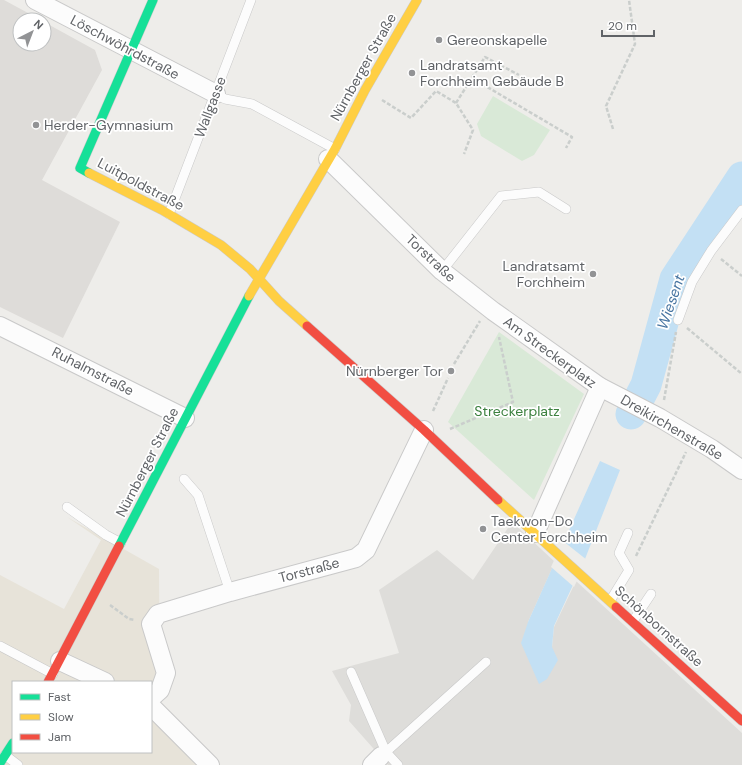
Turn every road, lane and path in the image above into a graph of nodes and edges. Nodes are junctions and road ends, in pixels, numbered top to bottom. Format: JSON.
{"nodes":[{"id":1,"x":35,"y":0,"type":"edge"},
{"id":2,"x":153,"y":0,"type":"edge"},
{"id":3,"x":251,"y":0,"type":"edge"},
{"id":4,"x":417,"y":0,"type":"edge"},
{"id":5,"x":629,"y":0,"type":"edge"},
{"id":6,"x":132,"y":51,"type":"junction"},
{"id":7,"x":519,"y":75,"type":"dead end"},
{"id":8,"x":472,"y":78,"type":"junction"},
{"id":9,"x":365,"y":90,"type":"junction"},
{"id":10,"x":216,"y":94,"type":"junction"},
{"id":11,"x":456,"y":103,"type":"junction"},
{"id":12,"x":613,"y":129,"type":"dead end"},
{"id":13,"x":566,"y":148,"type":"dead end"},
{"id":14,"x":331,"y":154,"type":"junction"},
{"id":15,"x":464,"y":154,"type":"dead end"},
{"id":16,"x":566,"y":209,"type":"dead end"},
{"id":17,"x":742,"y":210,"type":"edge"},
{"id":18,"x":169,"y":214,"type":"junction"},
{"id":19,"x":711,"y":251,"type":"junction"},
{"id":20,"x":442,"y":270,"type":"junction"},
{"id":21,"x":742,"y":276,"type":"edge"},
{"id":22,"x":259,"y":277,"type":"junction"},
{"id":23,"x":491,"y":309,"type":"junction"},
{"id":24,"x":678,"y":320,"type":"junction"},
{"id":25,"x":0,"y":326,"type":"edge"},
{"id":26,"x":454,"y":364,"type":"dead end"},
{"id":27,"x":742,"y":374,"type":"edge"},
{"id":28,"x":448,"y":378,"type":"dead end"},
{"id":29,"x":600,"y":387,"type":"junction"},
{"id":30,"x":185,"y":418,"type":"junction"},
{"id":31,"x":660,"y":418,"type":"junction"},
{"id":32,"x":428,"y":433,"type":"junction"},
{"id":33,"x":701,"y":443,"type":"junction"},
{"id":34,"x":742,"y":470,"type":"edge"},
{"id":35,"x":184,"y":479,"type":"dead end"},
{"id":36,"x":67,"y":507,"type":"dead end"},
{"id":37,"x":535,"y":533,"type":"junction"},
{"id":38,"x":628,"y":533,"type":"dead end"},
{"id":39,"x":121,"y":543,"type":"junction"},
{"id":40,"x":629,"y":570,"type":"junction"},
{"id":41,"x":230,"y":592,"type":"junction"},
{"id":42,"x":95,"y":594,"type":"junction"},
{"id":43,"x":651,"y":594,"type":"dead end"},
{"id":44,"x":610,"y":601,"type":"junction"},
{"id":45,"x":633,"y":621,"type":"junction"},
{"id":46,"x":151,"y":624,"type":"junction"},
{"id":47,"x":0,"y":646,"type":"edge"},
{"id":48,"x":486,"y":662,"type":"dead end"},
{"id":49,"x":54,"y":672,"type":"edge"},
{"id":50,"x":351,"y":672,"type":"dead end"},
{"id":51,"x":99,"y":681,"type":"edge"},
{"id":52,"x":152,"y":697,"type":"edge"},
{"id":53,"x":152,"y":707,"type":"edge"},
{"id":54,"x":742,"y":720,"type":"edge"},
{"id":55,"x":12,"y":745,"type":"edge"},
{"id":56,"x":6,"y":755,"type":"junction"},
{"id":57,"x":380,"y":758,"type":"edge"},
{"id":58,"x":0,"y":763,"type":"edge"},
{"id":59,"x":18,"y":765,"type":"edge"},
{"id":60,"x":210,"y":765,"type":"edge"},
{"id":61,"x":398,"y":765,"type":"edge"}],
"edges":[{"from":1,"to":6,"type":"street","name":"Löschwöhrdstraße"},
{"from":2,"to":6,"type":"street","name":"Luitpoldstraße"},
{"from":3,"to":10,"type":"lane","name":"Wallgasse"},
{"from":4,"to":9,"type":"street","name":"Nürnberger Straße"},
{"from":5,"to":12,"type":"path"},
{"from":6,"to":10,"type":"street","name":"Löschwöhrdstraße"},
{"from":6,"to":18,"type":"street","name":"Luitpoldstraße"},
{"from":7,"to":8,"type":"path"},
{"from":8,"to":11,"type":"path"},
{"from":8,"to":13,"type":"path"},
{"from":9,"to":11,"type":"path"},
{"from":9,"to":14,"type":"street","name":"Nürnberger Straße"},
{"from":10,"to":14,"type":"lane"},
{"from":10,"to":18,"type":"lane","name":"Wallgasse"},
{"from":11,"to":15,"type":"path"},
{"from":14,"to":20,"type":"street","name":"Torstraße"},
{"from":14,"to":22,"type":"street","name":"Nürnberger Straße"},
{"from":16,"to":20,"type":"lane"},
{"from":17,"to":19,"type":"lane"},
{"from":18,"to":22,"type":"street","name":"Luitpoldstraße"},
{"from":19,"to":21,"type":"path"},
{"from":19,"to":24,"type":"lane"},
{"from":20,"to":23,"type":"street","name":"Torstraße"},
{"from":22,"to":30,"type":"street","name":"Nürnberger Straße"},
{"from":22,"to":32,"type":"street"},
{"from":23,"to":26,"type":"path"},
{"from":23,"to":29,"type":"street","name":"Am Streckerplatz"},
{"from":23,"to":32,"type":"path"},
{"from":24,"to":27,"type":"path"},
{"from":24,"to":31,"type":"path"},
{"from":25,"to":30,"type":"street","name":"Ruhalmstraße"},
{"from":28,"to":32,"type":"path"},
{"from":29,"to":31,"type":"street","name":"Dreikirchenstraße"},
{"from":29,"to":37,"type":"street","name":"Am Streckerplatz"},
{"from":30,"to":39,"type":"street","name":"Nürnberger Straße"},
{"from":31,"to":33,"type":"street","name":"Dreikirchenstraße"},
{"from":32,"to":37,"type":"street"},
{"from":32,"to":41,"type":"street","name":"Torstraße"},
{"from":33,"to":34,"type":"street","name":"Dreikirchenstraße"},
{"from":33,"to":40,"type":"path"},
{"from":35,"to":41,"type":"lane"},
{"from":36,"to":39,"type":"lane"},
{"from":37,"to":44,"type":"street","name":"Schönbornstraße"},
{"from":38,"to":40,"type":"lane"},
{"from":39,"to":42,"type":"street","name":"Nürnberger Straße"},
{"from":40,"to":44,"type":"lane"},
{"from":41,"to":46,"type":"street","name":"Torstraße"},
{"from":42,"to":46,"type":"path"},
{"from":42,"to":49,"type":"street","name":"Nürnberger Straße"},
{"from":43,"to":45,"type":"lane"},
{"from":44,"to":45,"type":"street","name":"Schönbornstraße"},
{"from":45,"to":54,"type":"street","name":"Schönbornstraße"},
{"from":46,"to":52,"type":"street"},
{"from":47,"to":49,"type":"lane"},
{"from":48,"to":57,"type":"lane"},
{"from":49,"to":51,"type":"street"},
{"from":50,"to":57,"type":"lane"},
{"from":53,"to":60,"type":"street"},
{"from":55,"to":56,"type":"street"},
{"from":56,"to":58,"type":"street"},
{"from":56,"to":59,"type":"lane"},
{"from":57,"to":61,"type":"lane"}]}
